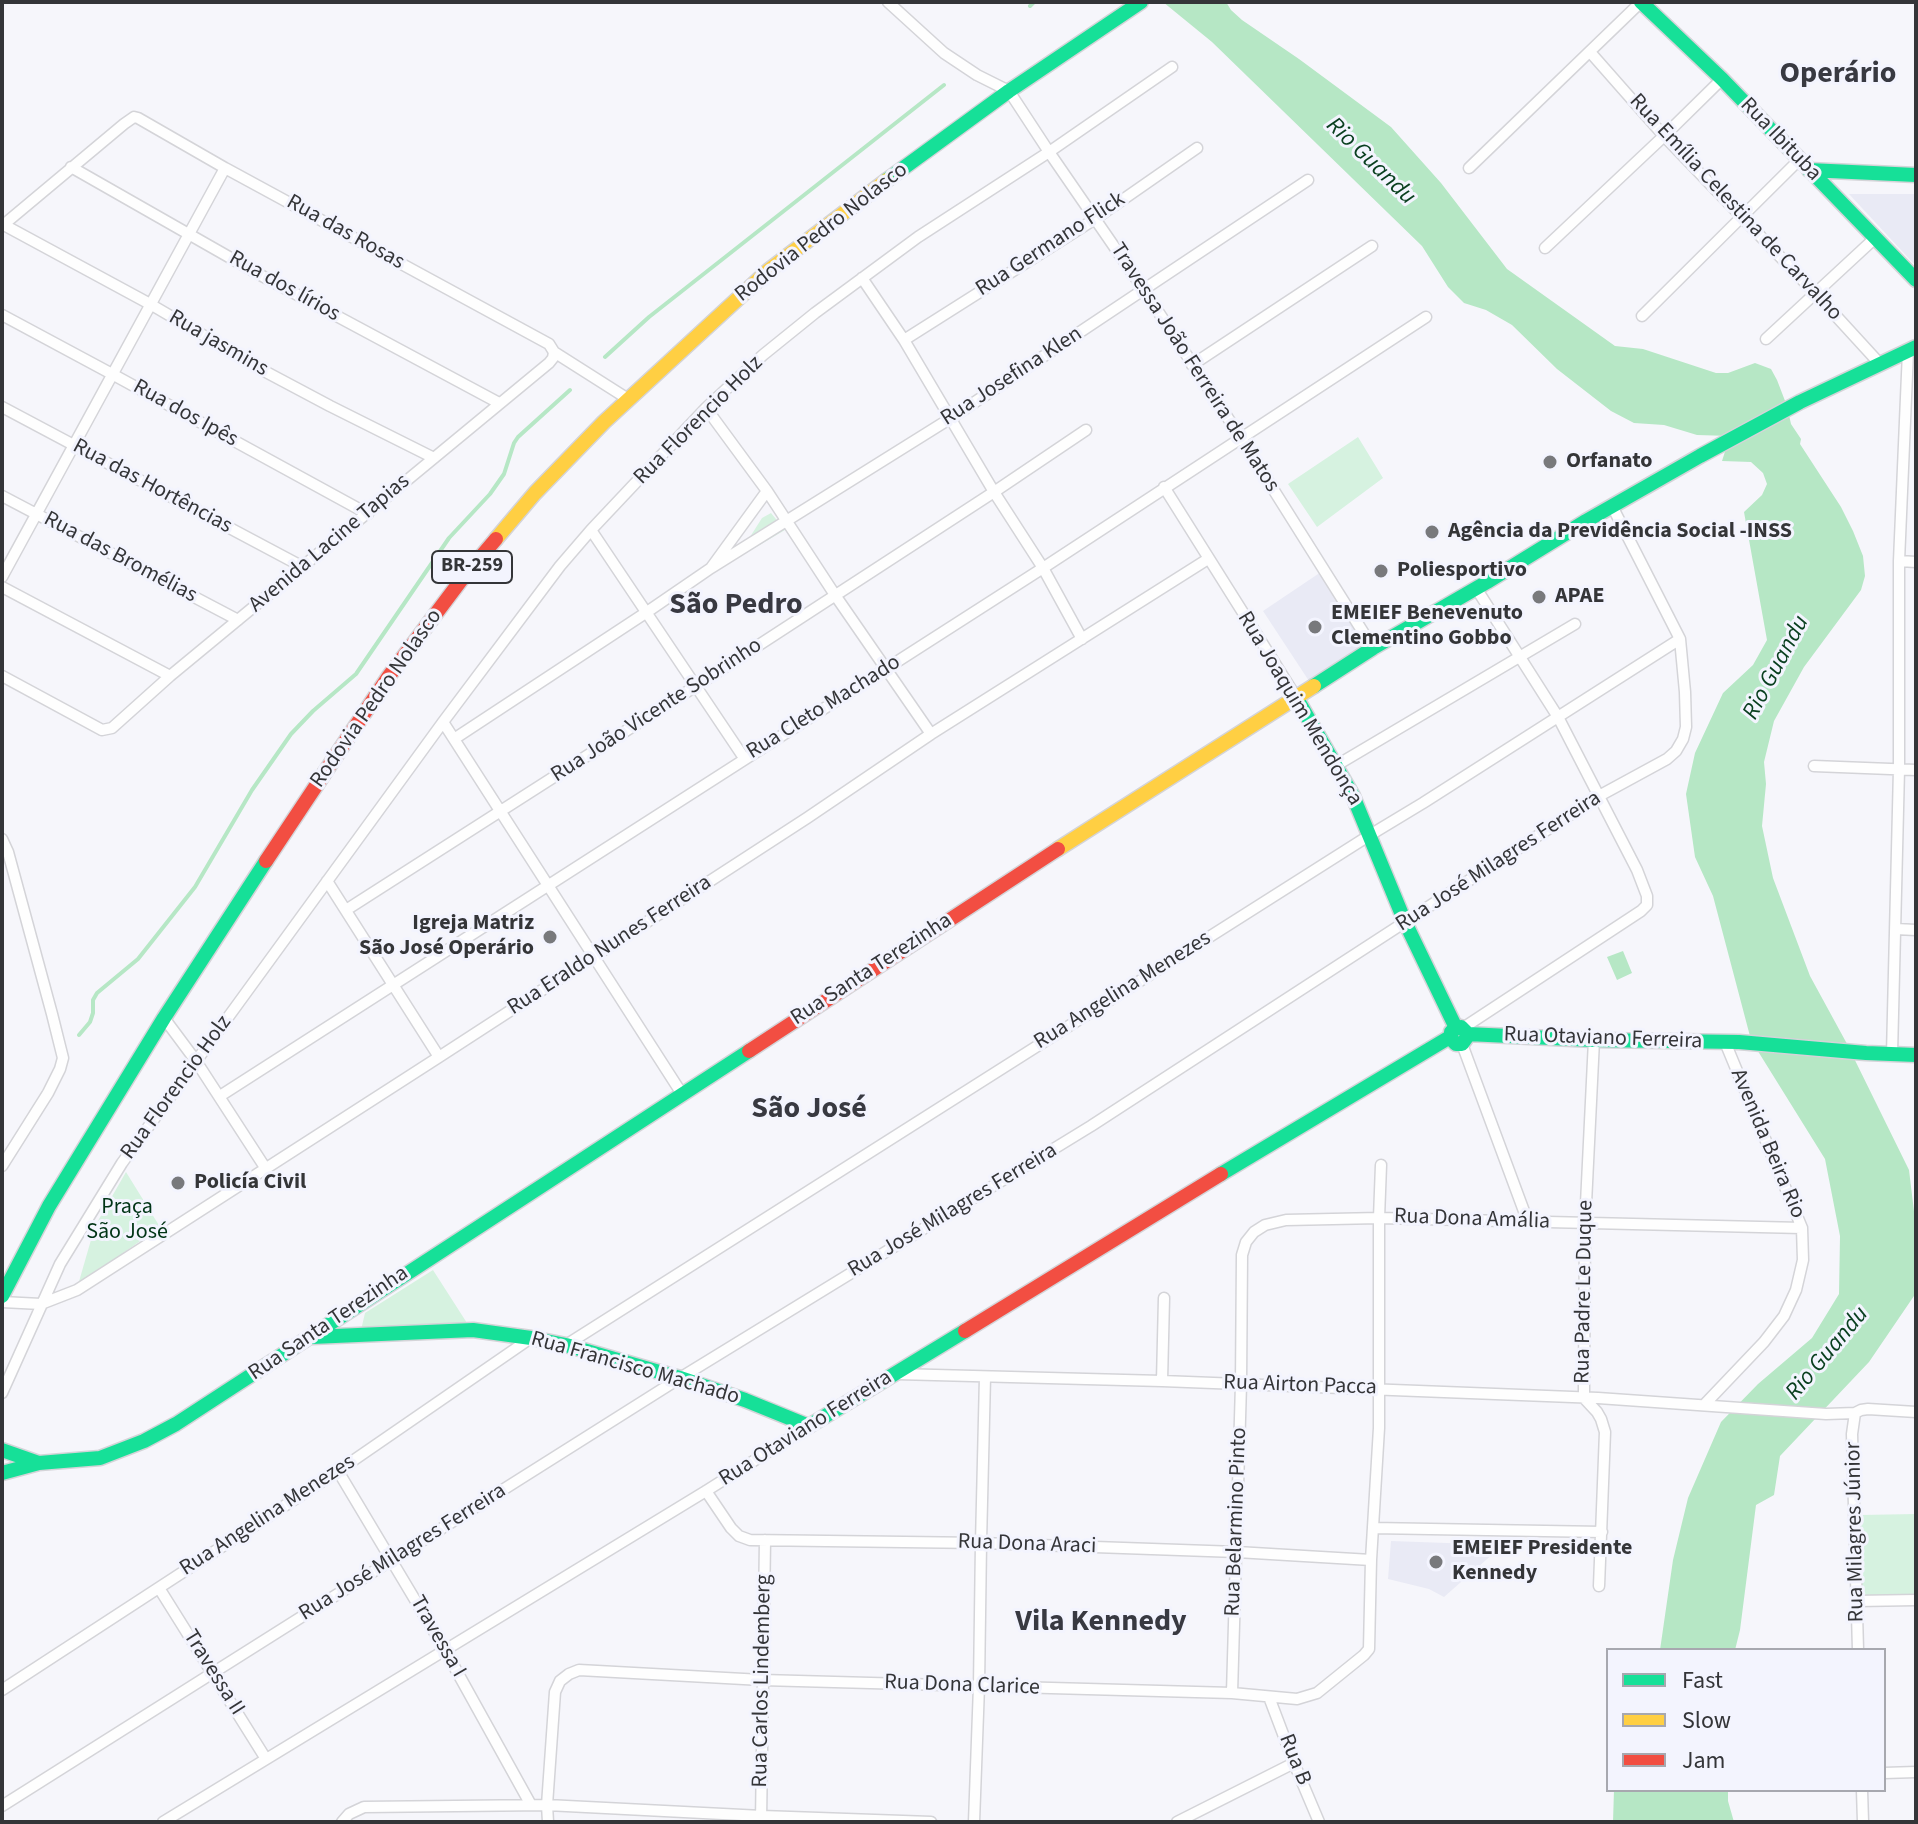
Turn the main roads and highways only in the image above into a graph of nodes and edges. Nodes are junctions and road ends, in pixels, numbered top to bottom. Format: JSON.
{"nodes":[{"id":1,"x":1641,"y":2,"type":"edge"},
{"id":2,"x":1136,"y":5,"type":"edge"},
{"id":3,"x":1804,"y":165,"type":"junction"},
{"id":4,"x":1916,"y":175,"type":"edge"},
{"id":5,"x":1916,"y":280,"type":"edge"},
{"id":6,"x":1912,"y":349,"type":"edge"},
{"id":7,"x":1296,"y":697,"type":"junction"},
{"id":8,"x":1460,"y":1034,"type":"junction"},
{"id":9,"x":1916,"y":1055,"type":"edge"},
{"id":10,"x":2,"y":1299,"type":"edge"},
{"id":11,"x":352,"y":1309,"type":"junction"},
{"id":12,"x":354,"y":1334,"type":"junction"},
{"id":13,"x":312,"y":1337,"type":"junction"},
{"id":14,"x":809,"y":1426,"type":"joint"},
{"id":15,"x":2,"y":1450,"type":"edge"},
{"id":16,"x":39,"y":1463,"type":"junction"},
{"id":17,"x":2,"y":1473,"type":"edge"}],
"edges":[{"from":1,"to":3,"type":"main road","name":"Rua Ibituba"},
{"from":2,"to":10,"type":"main road","name":"Rodovia Pedro Nolasco","number":"BR-259"},
{"from":3,"to":4,"type":"main road"},
{"from":3,"to":5,"type":"main road","name":"Rua Ibituba"},
{"from":6,"to":7,"type":"main road","name":"Rua Santa Terezinha"},
{"from":7,"to":8,"type":"main road","name":"Rua Joaquim Mendonça"},
{"from":7,"to":11,"type":"main road","name":"Rua Santa Terezinha"},
{"from":8,"to":9,"type":"main road","name":"Rua Otaviano Ferreira"},
{"from":8,"to":14,"type":"main road","name":"Rua Otaviano Ferreira"},
{"from":11,"to":12,"type":"main road"},
{"from":11,"to":13,"type":"main road","name":"Rua Santa Terezinha"},
{"from":12,"to":13,"type":"main road","name":"Rua Francisco Machado"},
{"from":12,"to":14,"type":"main road","name":"Rua Francisco Machado"},
{"from":13,"to":16,"type":"main road","name":"Rua Santa Terezinha"},
{"from":15,"to":16,"type":"main road"},
{"from":16,"to":17,"type":"main road"}]}
